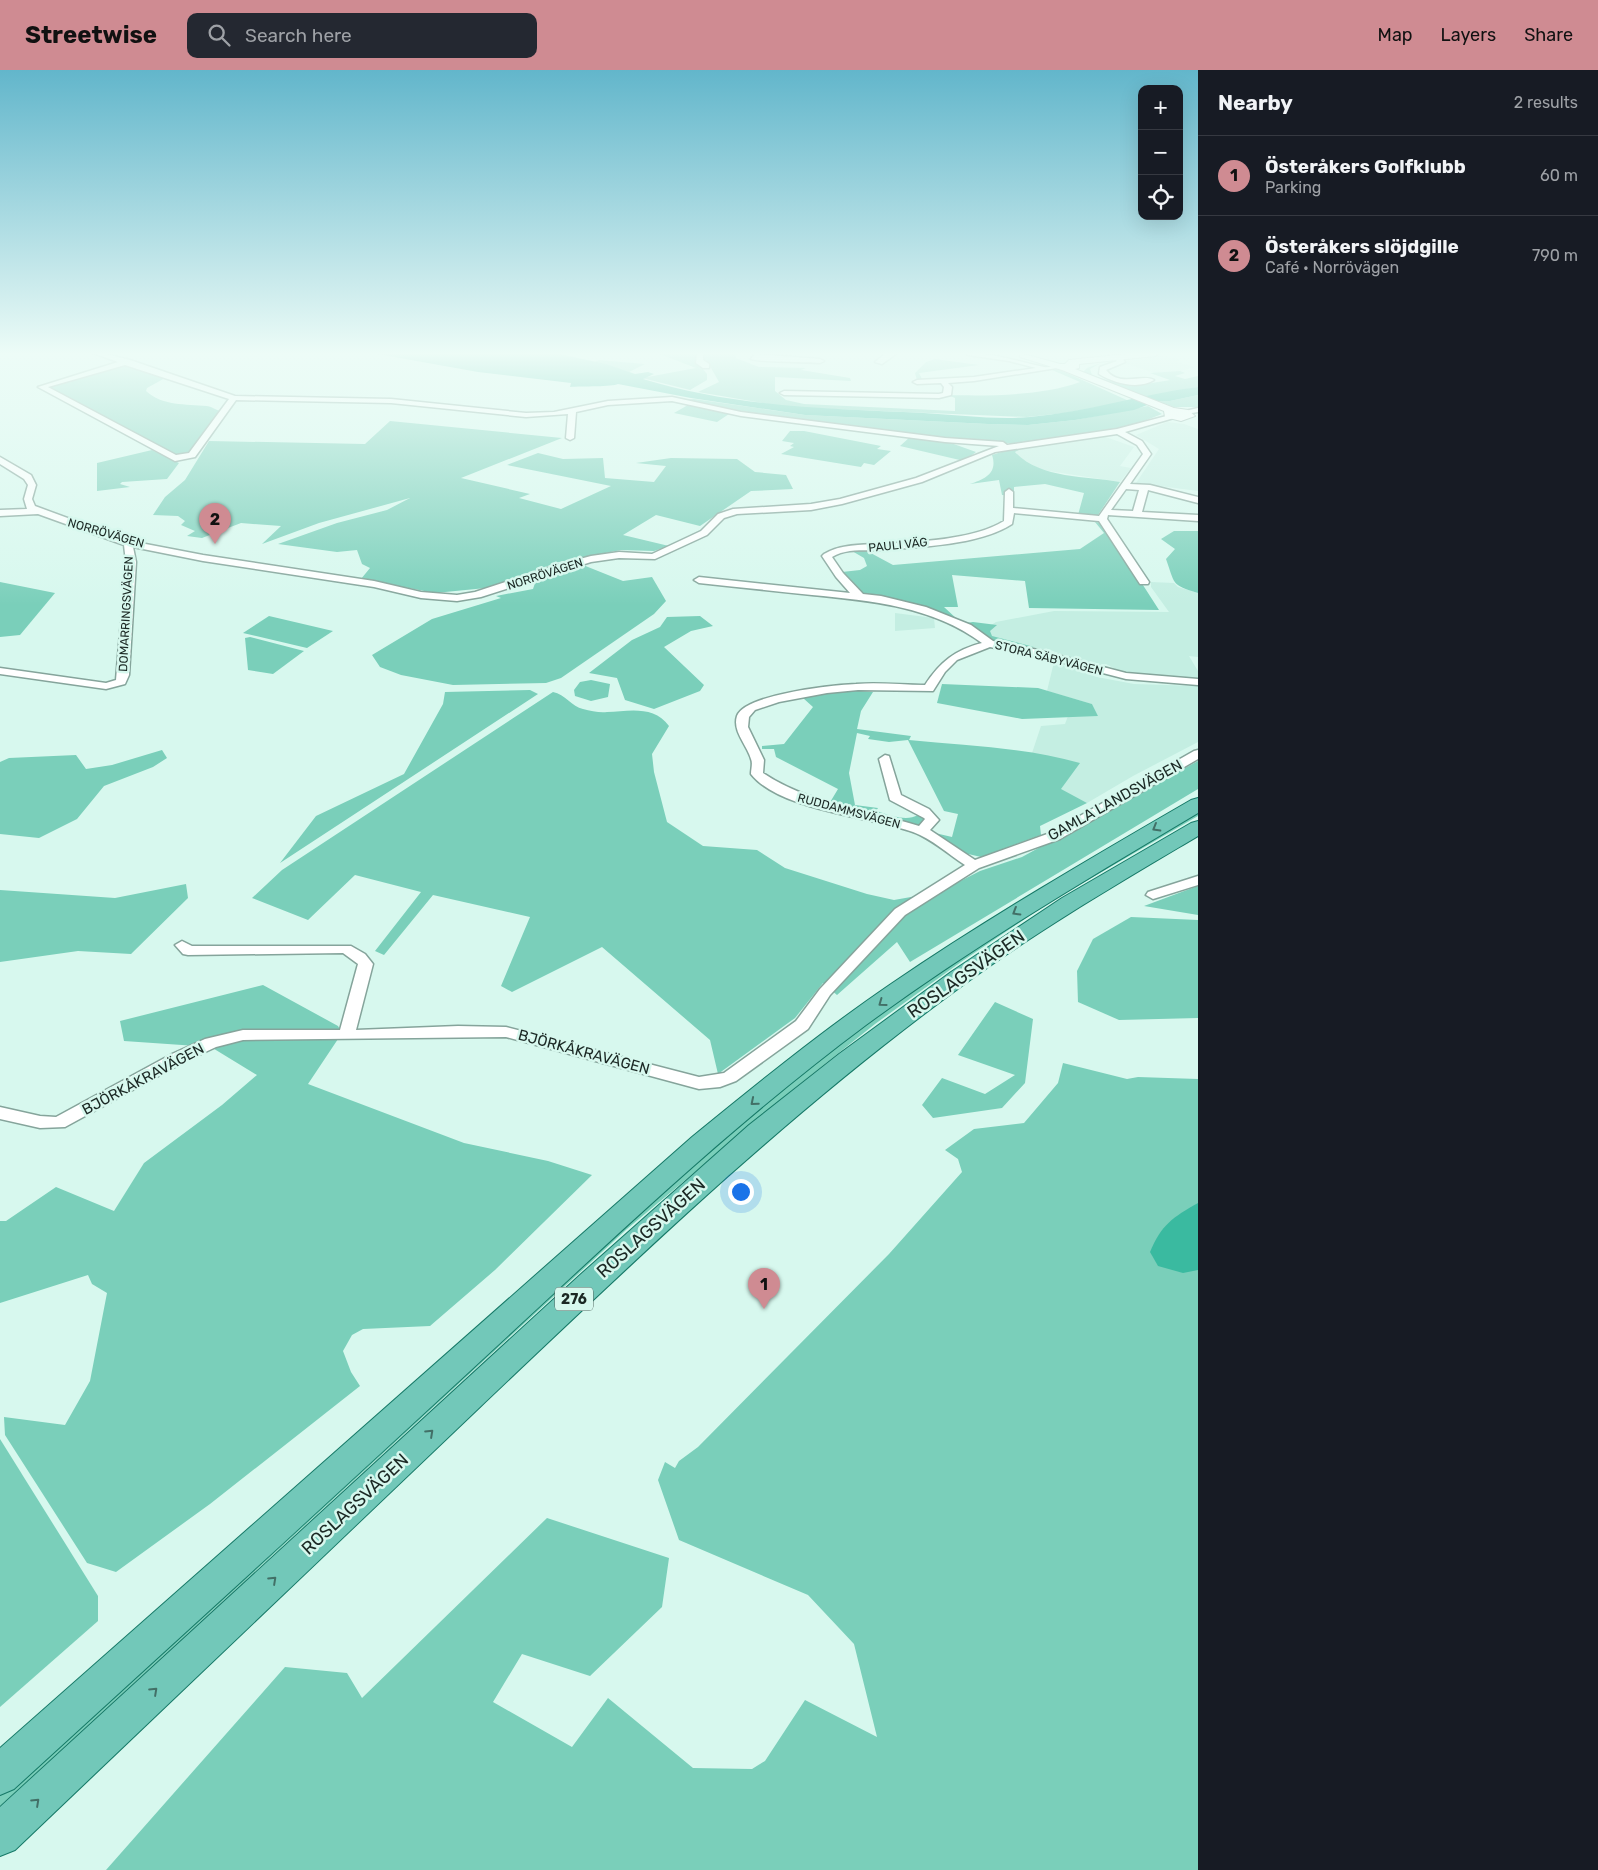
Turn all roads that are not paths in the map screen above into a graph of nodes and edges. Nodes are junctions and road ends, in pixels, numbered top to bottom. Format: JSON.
{"nodes":[{"id":1,"x":136,"y":437,"type":"edge"},
{"id":2,"x":205,"y":437,"type":"edge"},
{"id":3,"x":921,"y":437,"type":"edge"},
{"id":4,"x":1074,"y":437,"type":"edge"},
{"id":5,"x":1129,"y":437,"type":"edge"},
{"id":6,"x":1016,"y":445,"type":"junction"},
{"id":7,"x":0,"y":460,"type":"edge"},
{"id":8,"x":1124,"y":486,"type":"junction"},
{"id":9,"x":1144,"y":488,"type":"junction"},
{"id":10,"x":1009,"y":492,"type":"dead end"},
{"id":11,"x":1198,"y":500,"type":"edge"},
{"id":12,"x":1010,"y":510,"type":"junction"},
{"id":13,"x":38,"y":511,"type":"junction"},
{"id":14,"x":0,"y":513,"type":"edge"},
{"id":15,"x":1136,"y":515,"type":"junction"},
{"id":16,"x":1104,"y":516,"type":"junction"},
{"id":17,"x":1198,"y":518,"type":"edge"},
{"id":18,"x":128,"y":543,"type":"junction"},
{"id":19,"x":700,"y":580,"type":"dead end"},
{"id":20,"x":1144,"y":582,"type":"dead end"},
{"id":21,"x":860,"y":598,"type":"junction"},
{"id":22,"x":990,"y":644,"type":"junction"},
{"id":23,"x":0,"y":671,"type":"edge"},
{"id":24,"x":1198,"y":682,"type":"edge"},
{"id":25,"x":1198,"y":754,"type":"edge"},
{"id":26,"x":885,"y":759,"type":"dead end"},
{"id":27,"x":1198,"y":804,"type":"edge"},
{"id":28,"x":1198,"y":827,"type":"edge"},
{"id":29,"x":921,"y":831,"type":"junction"},
{"id":30,"x":974,"y":865,"type":"junction"},
{"id":31,"x":1198,"y":880,"type":"edge"},
{"id":32,"x":1153,"y":895,"type":"dead end"},
{"id":33,"x":182,"y":945,"type":"dead end"},
{"id":34,"x":347,"y":1035,"type":"junction"},
{"id":35,"x":699,"y":1083,"type":"joint"},
{"id":36,"x":0,"y":1113,"type":"edge"},
{"id":37,"x":0,"y":1775,"type":"edge"},
{"id":38,"x":0,"y":1835,"type":"edge"}],
"edges":[{"from":1,"to":2,"type":"street"},
{"from":3,"to":6,"type":"street"},
{"from":4,"to":6,"type":"street","name":"NORRÖVÄGEN"},
{"from":5,"to":8,"type":"street"},
{"from":6,"to":18,"type":"street","name":"NORRÖVÄGEN"},
{"from":7,"to":13,"type":"street"},
{"from":8,"to":9,"type":"street"},
{"from":8,"to":16,"type":"street"},
{"from":9,"to":11,"type":"street"},
{"from":9,"to":15,"type":"street"},
{"from":10,"to":12,"type":"street"},
{"from":12,"to":16,"type":"street"},
{"from":12,"to":21,"type":"street","name":"PAULI VÄG"},
{"from":13,"to":14,"type":"street"},
{"from":13,"to":18,"type":"street","name":"NORRÖVÄGEN"},
{"from":15,"to":16,"type":"street"},
{"from":15,"to":17,"type":"street"},
{"from":16,"to":20,"type":"street"},
{"from":18,"to":23,"type":"street","name":"DOMARRINGSVÄGEN"},
{"from":19,"to":21,"type":"street","name":"STORA SÄBYVÄGEN"},
{"from":21,"to":22,"type":"street","name":"STORA SÄBYVÄGEN"},
{"from":22,"to":24,"type":"street","name":"STORA SÄBYVÄGEN"},
{"from":22,"to":29,"type":"street","name":"RUDDAMMSVÄGEN"},
{"from":25,"to":30,"type":"street","name":"GAMLA LANDSVÄGEN"},
{"from":26,"to":29,"type":"street","name":"RUDDAMMSVÄGEN"},
{"from":27,"to":37,"type":"main road","name":"ROSLAGSVÄGEN","number":"276","one_way":true},
{"from":38,"to":28,"type":"main road","name":"ROSLAGSVÄGEN","number":"276","one_way":true},
{"from":29,"to":30,"type":"street","name":"RUDDAMMSVÄGEN"},
{"from":30,"to":35,"type":"street","name":"GAMLA LANDSVÄGEN"},
{"from":31,"to":32,"type":"street"},
{"from":33,"to":34,"type":"street"},
{"from":34,"to":35,"type":"street","name":"BJÖRKÅKRAVÄGEN"},
{"from":34,"to":36,"type":"street","name":"BJÖRKÅKRAVÄGEN"}]}
